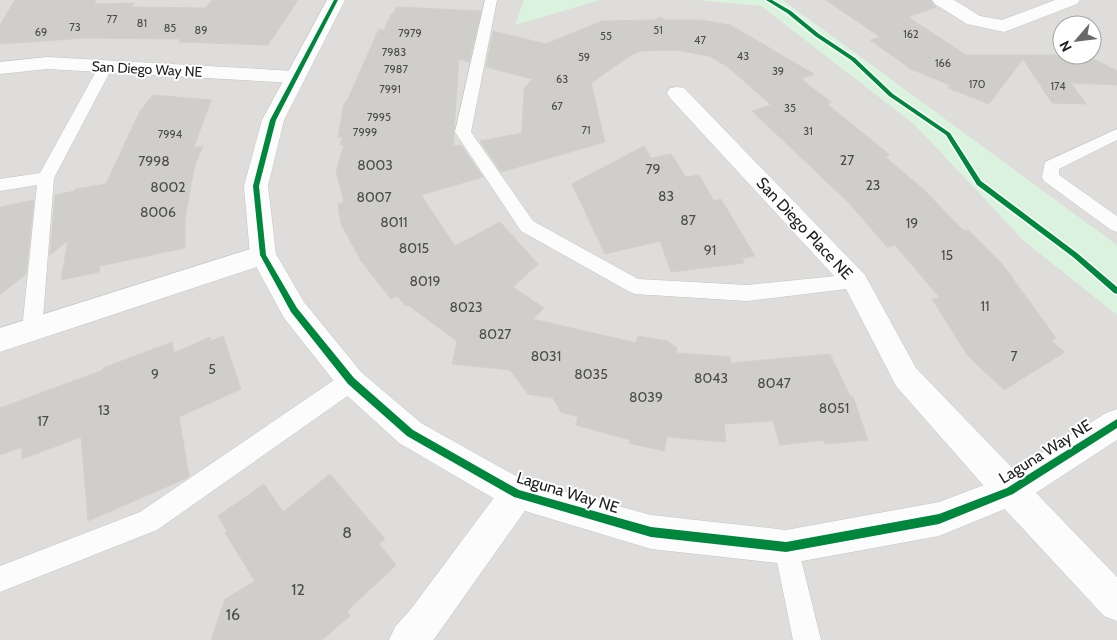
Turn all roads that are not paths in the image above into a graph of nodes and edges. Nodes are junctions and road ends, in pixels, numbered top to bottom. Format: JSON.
{"nodes":[{"id":1,"x":336,"y":0,"type":"edge"},
{"id":2,"x":491,"y":0,"type":"edge"},
{"id":3,"x":941,"y":0,"type":"edge"},
{"id":4,"x":1071,"y":0,"type":"edge"},
{"id":5,"x":106,"y":66,"type":"junction"},
{"id":6,"x":0,"y":68,"type":"edge"},
{"id":7,"x":295,"y":77,"type":"junction"},
{"id":8,"x":677,"y":93,"type":"dead end"},
{"id":9,"x":1117,"y":134,"type":"edge"},
{"id":10,"x":46,"y":178,"type":"junction"},
{"id":11,"x":0,"y":186,"type":"edge"},
{"id":12,"x":1117,"y":225,"type":"edge"},
{"id":13,"x":263,"y":255,"type":"junction"},
{"id":14,"x":856,"y":282,"type":"junction"},
{"id":15,"x":32,"y":330,"type":"junction"},
{"id":16,"x":0,"y":340,"type":"edge"},
{"id":17,"x":351,"y":380,"type":"junction"},
{"id":18,"x":1117,"y":423,"type":"edge"},
{"id":19,"x":1010,"y":491,"type":"junction"},
{"id":20,"x":517,"y":494,"type":"junction"},
{"id":21,"x":786,"y":547,"type":"junction"},
{"id":22,"x":0,"y":578,"type":"edge"},
{"id":23,"x":1117,"y":603,"type":"edge"},
{"id":24,"x":408,"y":640,"type":"edge"},
{"id":25,"x":807,"y":640,"type":"edge"}],
"edges":[{"from":1,"to":7,"type":"street","name":"Laguna Way NE"},
{"from":2,"to":14,"type":"lane"},
{"from":3,"to":4,"type":"street"},
{"from":5,"to":6,"type":"street","name":"San Diego Way NE"},
{"from":5,"to":7,"type":"street","name":"San Diego Way NE"},
{"from":5,"to":10,"type":"lane"},
{"from":7,"to":13,"type":"street","name":"Laguna Way NE"},
{"from":8,"to":14,"type":"street","name":"San Diego Place NE"},
{"from":9,"to":12,"type":"lane"},
{"from":10,"to":11,"type":"lane"},
{"from":10,"to":15,"type":"lane"},
{"from":13,"to":15,"type":"street"},
{"from":13,"to":17,"type":"street","name":"Laguna Way NE"},
{"from":14,"to":19,"type":"street","name":"San Diego Place NE"},
{"from":15,"to":16,"type":"street"},
{"from":17,"to":20,"type":"street","name":"Laguna Way NE"},
{"from":17,"to":22,"type":"lane"},
{"from":18,"to":19,"type":"street","name":"Laguna Way NE"},
{"from":19,"to":21,"type":"street","name":"Laguna Way NE"},
{"from":19,"to":23,"type":"street","name":"San Diego Place NE"},
{"from":20,"to":21,"type":"street","name":"Laguna Way NE"},
{"from":20,"to":24,"type":"street"},
{"from":21,"to":25,"type":"lane"}]}
